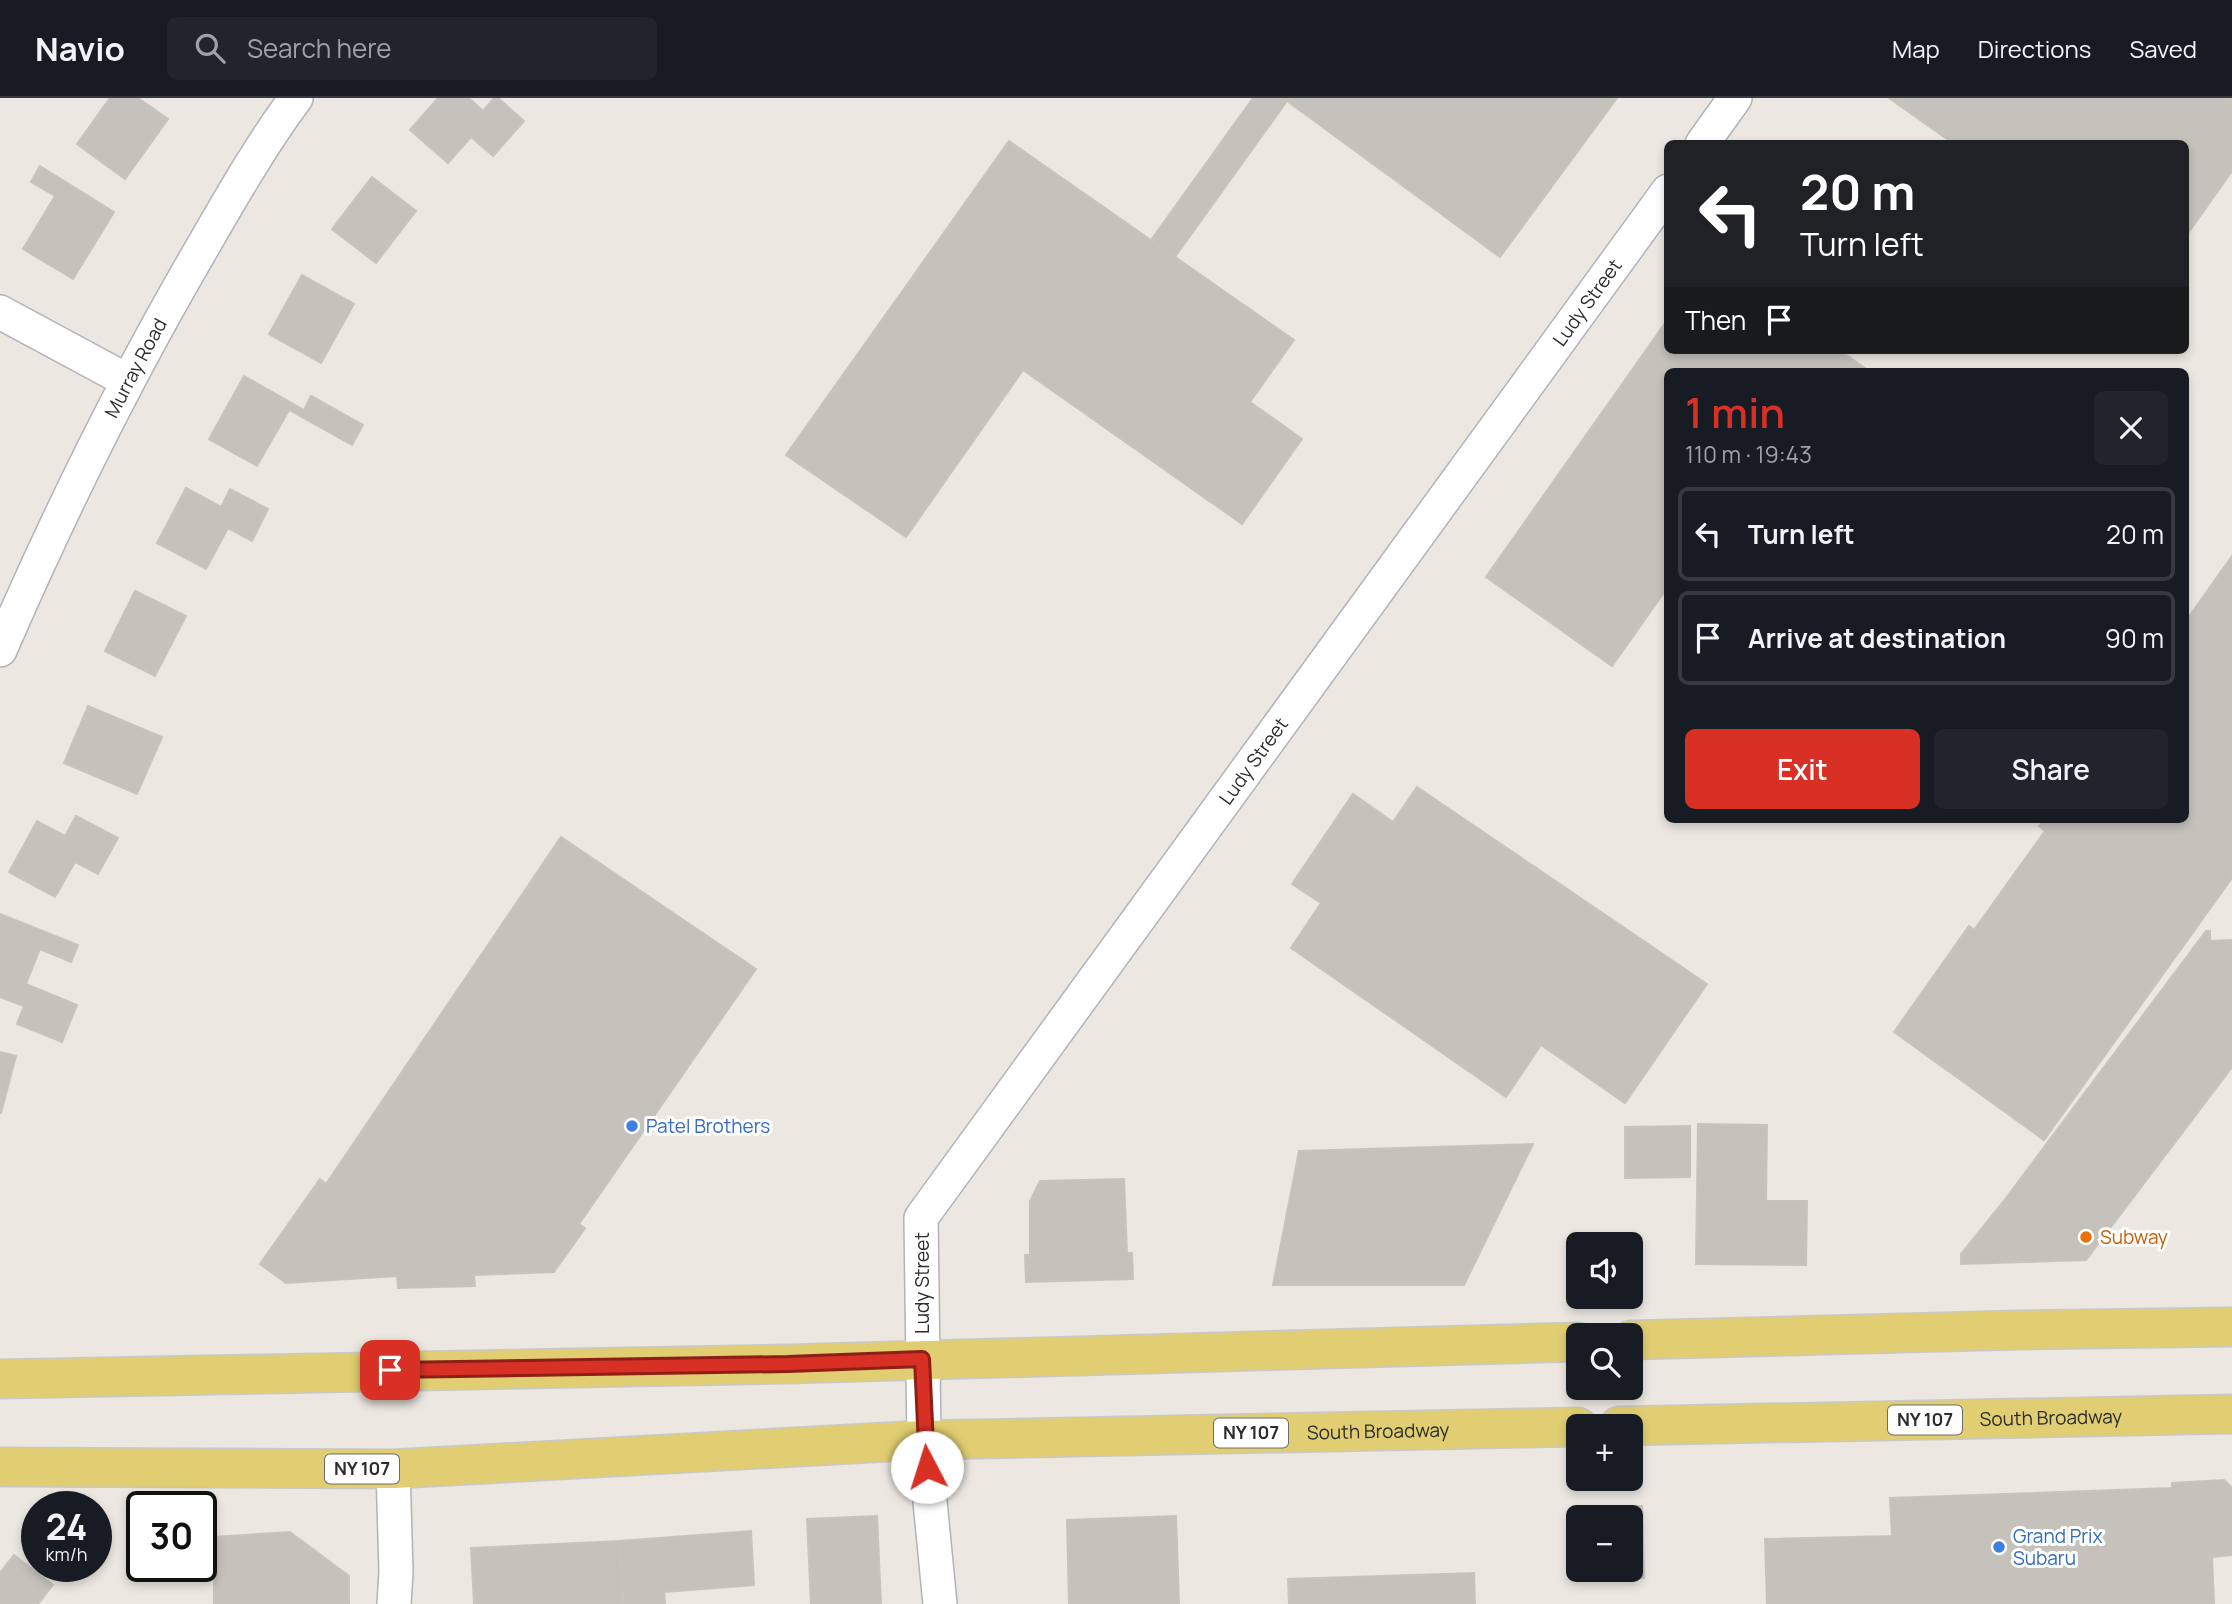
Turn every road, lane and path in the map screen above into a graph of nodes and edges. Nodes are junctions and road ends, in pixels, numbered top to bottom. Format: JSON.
{"nodes":[{"id":1,"x":296,"y":98,"type":"edge"},
{"id":2,"x":1735,"y":98,"type":"edge"},
{"id":3,"x":1705,"y":140,"type":"edge"},
{"id":4,"x":1664,"y":197,"type":"edge"},
{"id":5,"x":0,"y":312,"type":"edge"},
{"id":6,"x":128,"y":382,"type":"junction"},
{"id":7,"x":0,"y":650,"type":"edge"},
{"id":8,"x":2232,"y":1327,"type":"edge"},
{"id":9,"x":1643,"y":1340,"type":"edge"},
{"id":10,"x":1566,"y":1342,"type":"edge"},
{"id":11,"x":922,"y":1359,"type":"junction"},
{"id":12,"x":0,"y":1379,"type":"edge"},
{"id":13,"x":2232,"y":1414,"type":"edge"},
{"id":14,"x":1643,"y":1426,"type":"edge"},
{"id":15,"x":1566,"y":1427,"type":"edge"},
{"id":16,"x":924,"y":1440,"type":"junction"},
{"id":17,"x":0,"y":1467,"type":"edge"},
{"id":18,"x":393,"y":1469,"type":"junction"},
{"id":19,"x":394,"y":1604,"type":"edge"},
{"id":20,"x":940,"y":1604,"type":"edge"}],
"edges":[{"from":1,"to":6,"type":"street","name":"Murray Road"},
{"from":2,"to":3,"type":"street"},
{"from":4,"to":11,"type":"street","name":"Ludy Street"},
{"from":5,"to":6,"type":"street"},
{"from":6,"to":7,"type":"street","name":"Murray Road"},
{"from":8,"to":9,"type":"main road"},
{"from":10,"to":11,"type":"main road"},
{"from":11,"to":12,"type":"main road"},
{"from":11,"to":16,"type":"street","name":"Ludy Street"},
{"from":13,"to":14,"type":"main road","name":"South Broadway","number":"NY 107"},
{"from":15,"to":16,"type":"main road","name":"South Broadway","number":"NY 107"},
{"from":16,"to":18,"type":"main road","number":"NY 107"},
{"from":16,"to":20,"type":"street","name":"Ludy Street"},
{"from":17,"to":18,"type":"main road","number":"NY 107"},
{"from":18,"to":19,"type":"street"}]}
